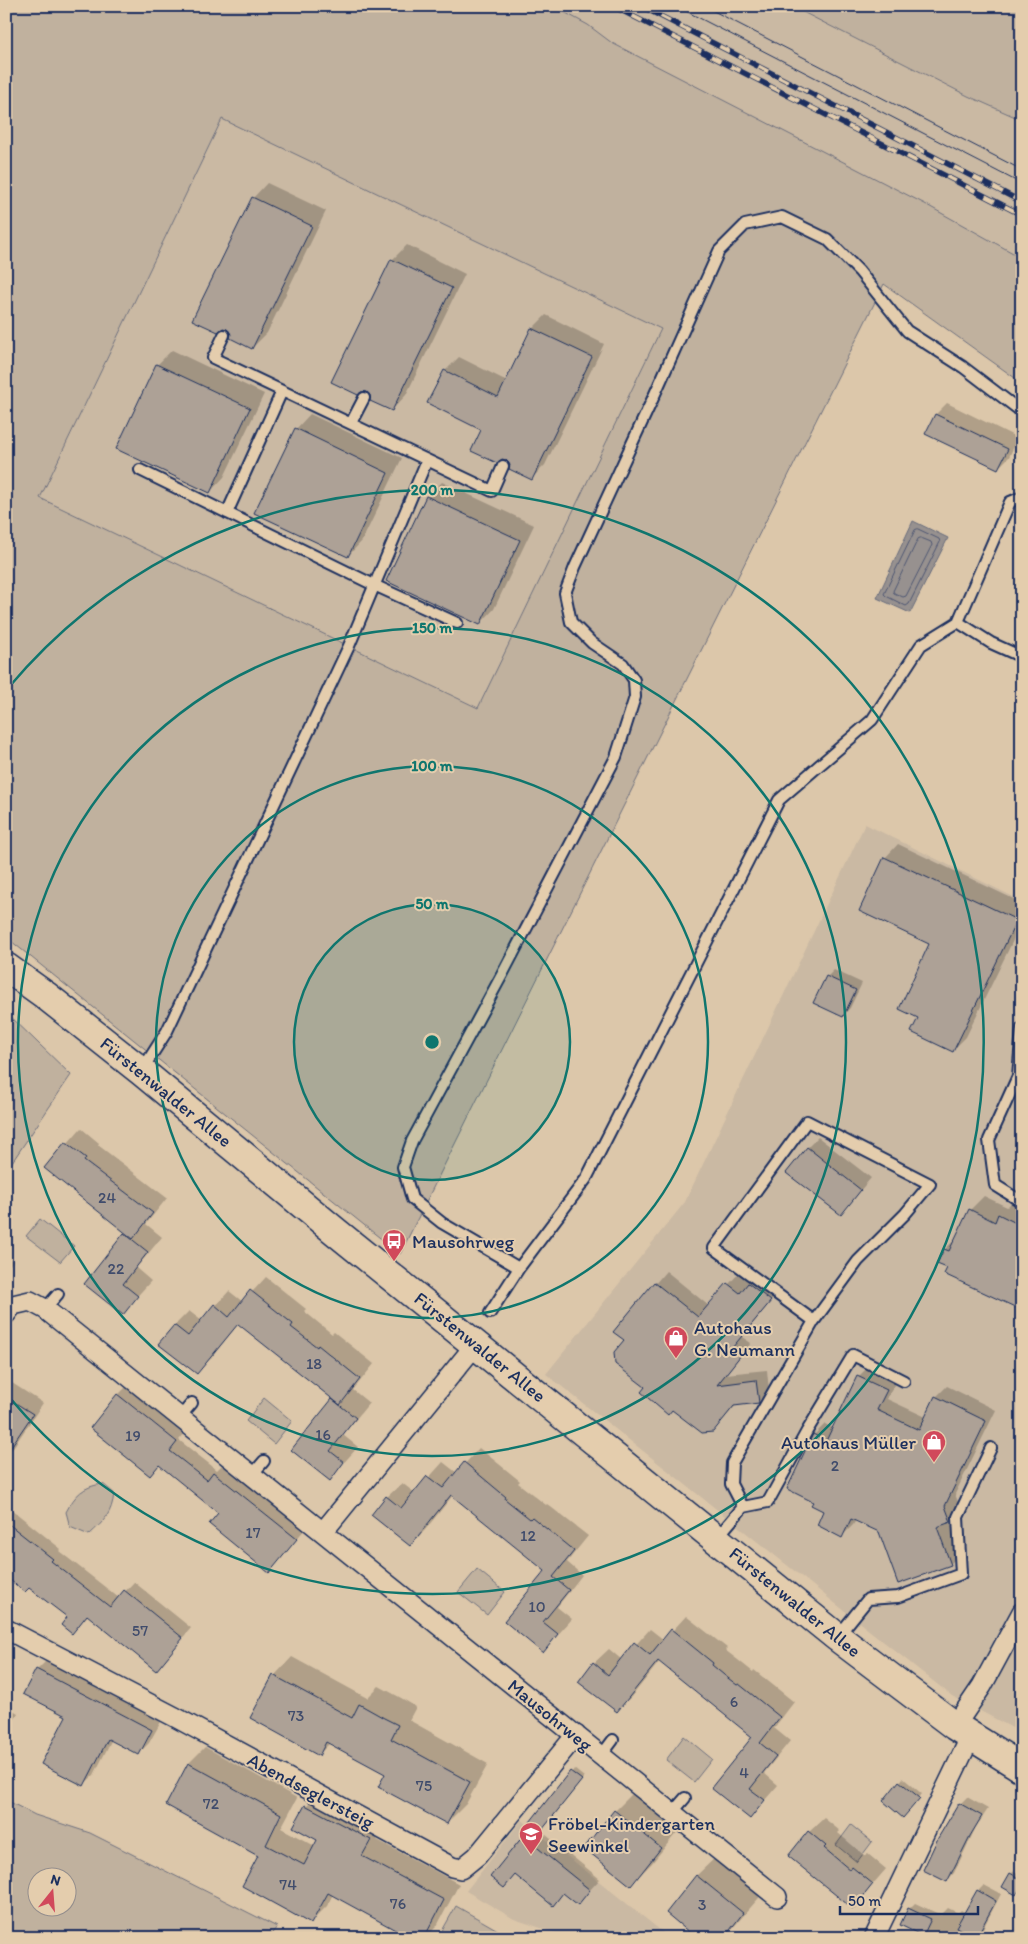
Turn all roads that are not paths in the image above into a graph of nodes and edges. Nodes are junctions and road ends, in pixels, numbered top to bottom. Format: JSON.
{"nodes":[{"id":1,"x":224,"y":335,"type":"dead end"},
{"id":2,"x":282,"y":392,"type":"junction"},
{"id":3,"x":364,"y":398,"type":"dead end"},
{"id":4,"x":1022,"y":412,"type":"edge"},
{"id":5,"x":351,"y":423,"type":"junction"},
{"id":6,"x":427,"y":460,"type":"junction"},
{"id":7,"x":503,"y":466,"type":"dead end"},
{"id":8,"x":140,"y":470,"type":"dead end"},
{"id":9,"x":1022,"y":497,"type":"edge"},
{"id":10,"x":227,"y":513,"type":"junction"},
{"id":11,"x":374,"y":585,"type":"junction"},
{"id":12,"x":958,"y":622,"type":"junction"},
{"id":13,"x":457,"y":623,"type":"dead end"},
{"id":14,"x":1022,"y":657,"type":"edge"},
{"id":15,"x":6,"y":967,"type":"edge"},
{"id":16,"x":1022,"y":1028,"type":"edge"},
{"id":17,"x":141,"y":1070,"type":"junction"},
{"id":18,"x":1022,"y":1202,"type":"edge"},
{"id":19,"x":519,"y":1268,"type":"junction"},
{"id":20,"x":58,"y":1294,"type":"dead end"},
{"id":21,"x":37,"y":1305,"type":"junction"},
{"id":22,"x":6,"y":1314,"type":"edge"},
{"id":23,"x":490,"y":1314,"type":"dead end"},
{"id":24,"x":814,"y":1321,"type":"junction"},
{"id":25,"x":476,"y":1344,"type":"junction"},
{"id":26,"x":904,"y":1381,"type":"dead end"},
{"id":27,"x":192,"y":1402,"type":"dead end"},
{"id":28,"x":180,"y":1418,"type":"junction"},
{"id":29,"x":991,"y":1448,"type":"dead end"},
{"id":30,"x":743,"y":1507,"type":"junction"},
{"id":31,"x":323,"y":1532,"type":"junction"},
{"id":32,"x":716,"y":1538,"type":"junction"},
{"id":33,"x":1022,"y":1612,"type":"edge"},
{"id":34,"x":6,"y":1629,"type":"edge"},
{"id":35,"x":837,"y":1638,"type":"junction"},
{"id":36,"x":963,"y":1731,"type":"junction"},
{"id":37,"x":576,"y":1735,"type":"junction"},
{"id":38,"x":613,"y":1740,"type":"dead end"},
{"id":39,"x":601,"y":1756,"type":"junction"},
{"id":40,"x":1022,"y":1768,"type":"edge"},
{"id":41,"x":686,"y":1798,"type":"dead end"},
{"id":42,"x":672,"y":1813,"type":"junction"},
{"id":43,"x":777,"y":1897,"type":"dead end"},
{"id":44,"x":874,"y":1938,"type":"edge"}],
"edges":[{"from":1,"to":2,"type":"lane"},
{"from":2,"to":5,"type":"lane"},
{"from":2,"to":10,"type":"lane"},
{"from":3,"to":5,"type":"lane"},
{"from":4,"to":19,"type":"lane"},
{"from":5,"to":6,"type":"lane"},
{"from":6,"to":7,"type":"lane"},
{"from":6,"to":11,"type":"lane"},
{"from":8,"to":10,"type":"lane"},
{"from":9,"to":12,"type":"lane"},
{"from":10,"to":11,"type":"lane"},
{"from":11,"to":13,"type":"lane"},
{"from":11,"to":17,"type":"lane"},
{"from":12,"to":14,"type":"lane"},
{"from":12,"to":19,"type":"lane"},
{"from":15,"to":17,"type":"main road","name":"Fürstenwalder Allee"},
{"from":16,"to":18,"type":"lane"},
{"from":17,"to":25,"type":"main road","name":"Fürstenwalder Allee"},
{"from":19,"to":23,"type":"lane"},
{"from":20,"to":21,"type":"lane"},
{"from":21,"to":22,"type":"street"},
{"from":21,"to":28,"type":"street","name":"Mausohrweg"},
{"from":24,"to":24,"type":"lane"},
{"from":24,"to":30,"type":"lane"},
{"from":25,"to":31,"type":"street"},
{"from":25,"to":32,"type":"main road","name":"Fürstenwalder Allee"},
{"from":26,"to":30,"type":"lane"},
{"from":27,"to":28,"type":"lane"},
{"from":28,"to":31,"type":"street","name":"Mausohrweg"},
{"from":29,"to":35,"type":"lane"},
{"from":30,"to":32,"type":"lane"},
{"from":31,"to":37,"type":"street","name":"Mausohrweg"},
{"from":32,"to":35,"type":"main road","name":"Fürstenwalder Allee"},
{"from":33,"to":36,"type":"street"},
{"from":34,"to":37,"type":"street","name":"Abendseglersteig"},
{"from":35,"to":36,"type":"main road","name":"Fürstenwalder Allee"},
{"from":36,"to":40,"type":"main road","name":"Fürstenwalder Allee"},
{"from":36,"to":44,"type":"street"},
{"from":37,"to":39,"type":"street","name":"Mausohrweg"},
{"from":38,"to":39,"type":"lane"},
{"from":39,"to":42,"type":"street","name":"Mausohrweg"},
{"from":41,"to":42,"type":"lane"},
{"from":42,"to":43,"type":"street","name":"Mausohrweg"}]}
